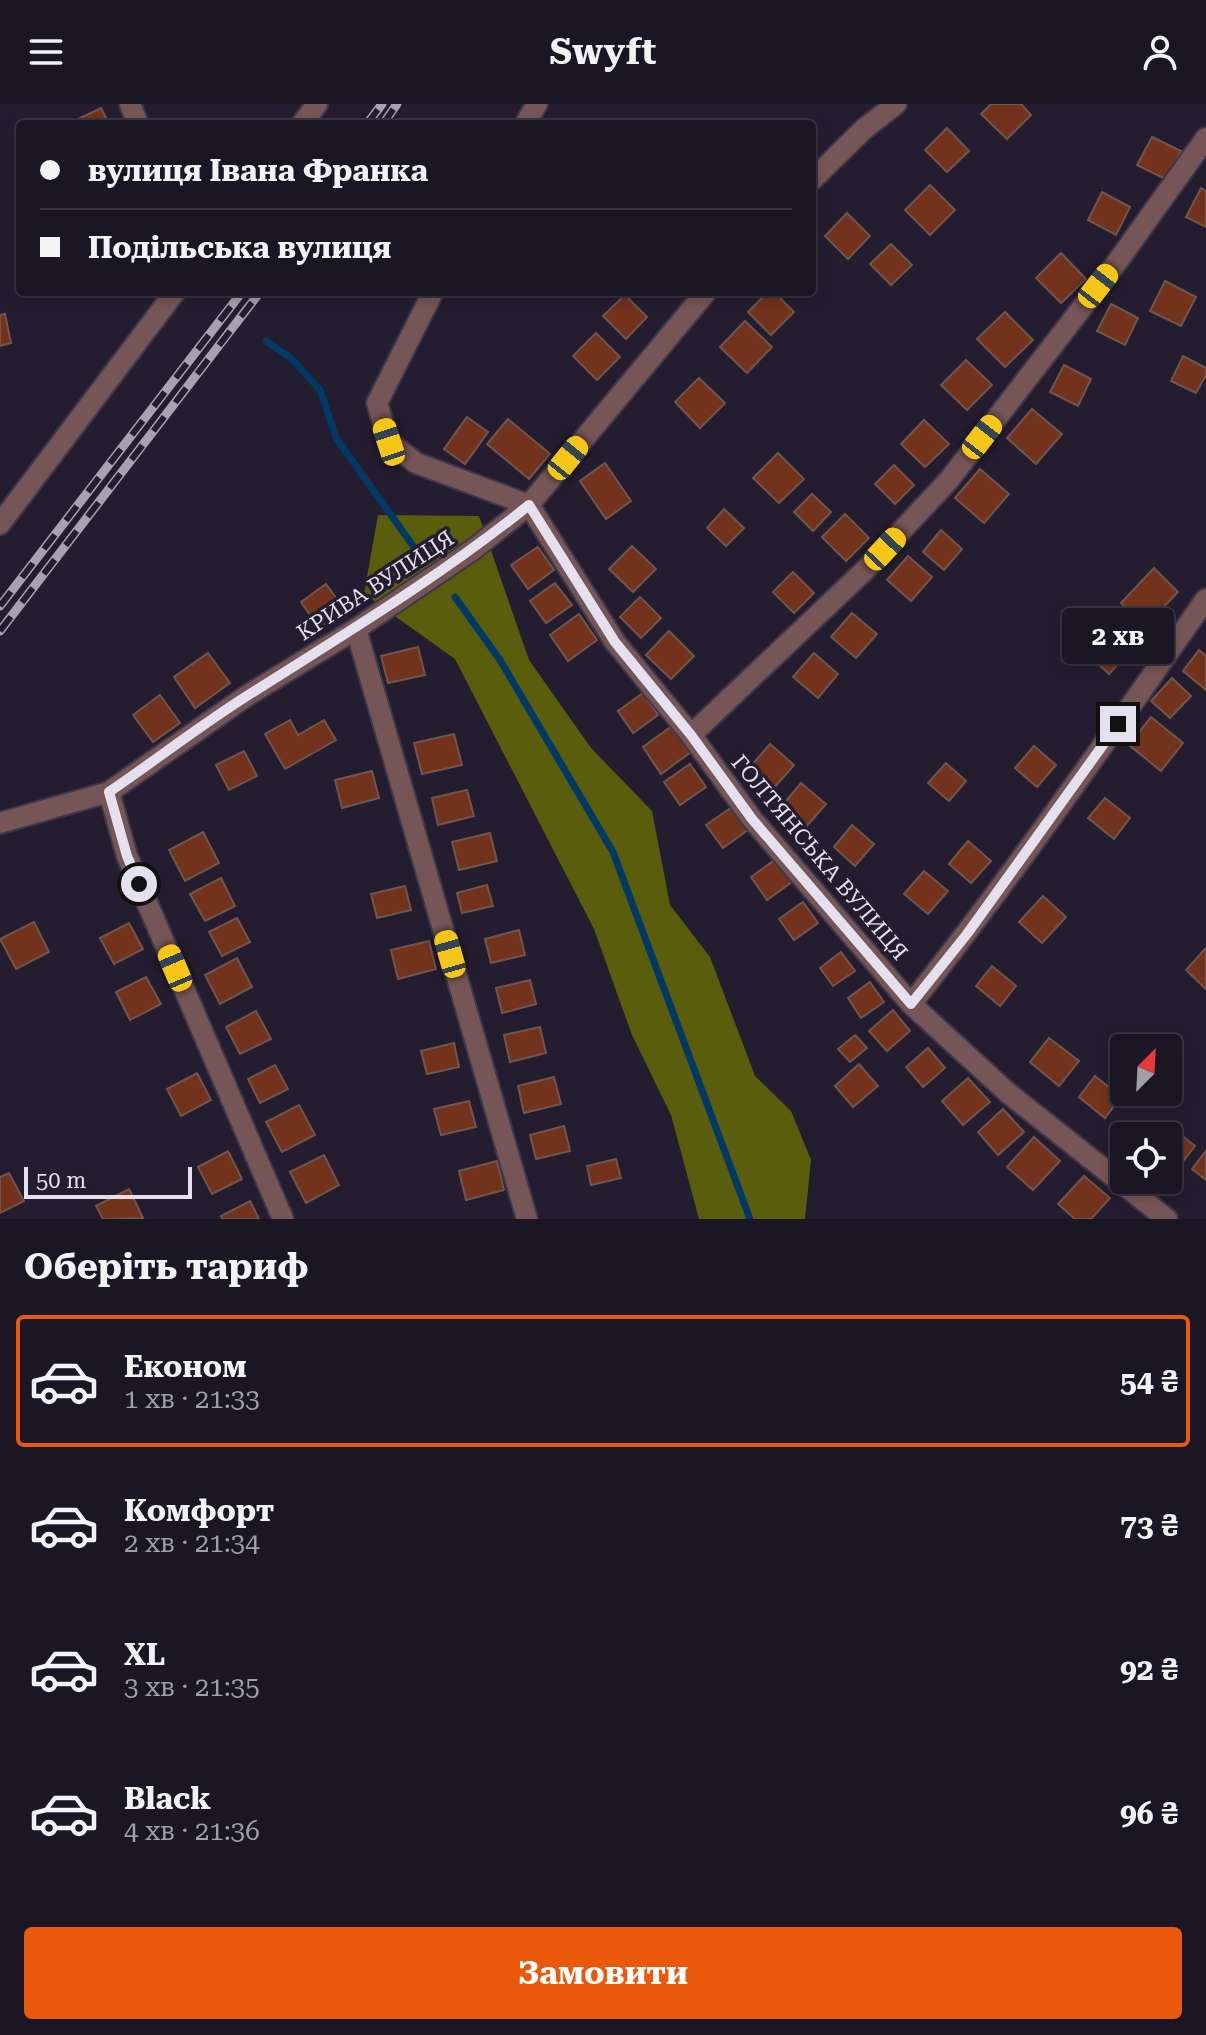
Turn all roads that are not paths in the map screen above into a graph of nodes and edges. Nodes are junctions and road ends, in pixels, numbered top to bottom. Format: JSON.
{"nodes":[{"id":1,"x":889,"y":106,"type":"edge"},
{"id":2,"x":1206,"y":138,"type":"edge"},
{"id":3,"x":816,"y":176,"type":"edge"},
{"id":4,"x":172,"y":296,"type":"edge"},
{"id":5,"x":431,"y":296,"type":"edge"},
{"id":6,"x":703,"y":296,"type":"edge"},
{"id":7,"x":529,"y":505,"type":"junction"},
{"id":8,"x":0,"y":524,"type":"edge"},
{"id":9,"x":1206,"y":599,"type":"edge"},
{"id":10,"x":356,"y":629,"type":"junction"},
{"id":11,"x":691,"y":735,"type":"junction"},
{"id":12,"x":109,"y":792,"type":"junction"},
{"id":13,"x":0,"y":823,"type":"edge"},
{"id":14,"x":911,"y":1004,"type":"junction"},
{"id":15,"x":283,"y":1219,"type":"edge"},
{"id":16,"x":527,"y":1219,"type":"edge"},
{"id":17,"x":1167,"y":1219,"type":"edge"}],
"edges":[{"from":1,"to":3,"type":"street"},
{"from":2,"to":11,"type":"street"},
{"from":4,"to":8,"type":"street"},
{"from":5,"to":7,"type":"street"},
{"from":6,"to":7,"type":"street","name":"КРИВА ВУЛИЦЯ"},
{"from":7,"to":10,"type":"street","name":"КРИВА ВУЛИЦЯ"},
{"from":7,"to":11,"type":"street","name":"ГОЛТЯНСЬКА ВУЛИЦЯ"},
{"from":9,"to":14,"type":"street"},
{"from":10,"to":12,"type":"street","name":"КРИВА ВУЛИЦЯ"},
{"from":10,"to":16,"type":"street"},
{"from":11,"to":14,"type":"street","name":"ГОЛТЯНСЬКА ВУЛИЦЯ"},
{"from":12,"to":13,"type":"street","name":"КРИВА ВУЛИЦЯ"},
{"from":12,"to":15,"type":"street"},
{"from":14,"to":17,"type":"street","name":"ГОЛТЯНСЬКА ВУЛИЦЯ"}]}
